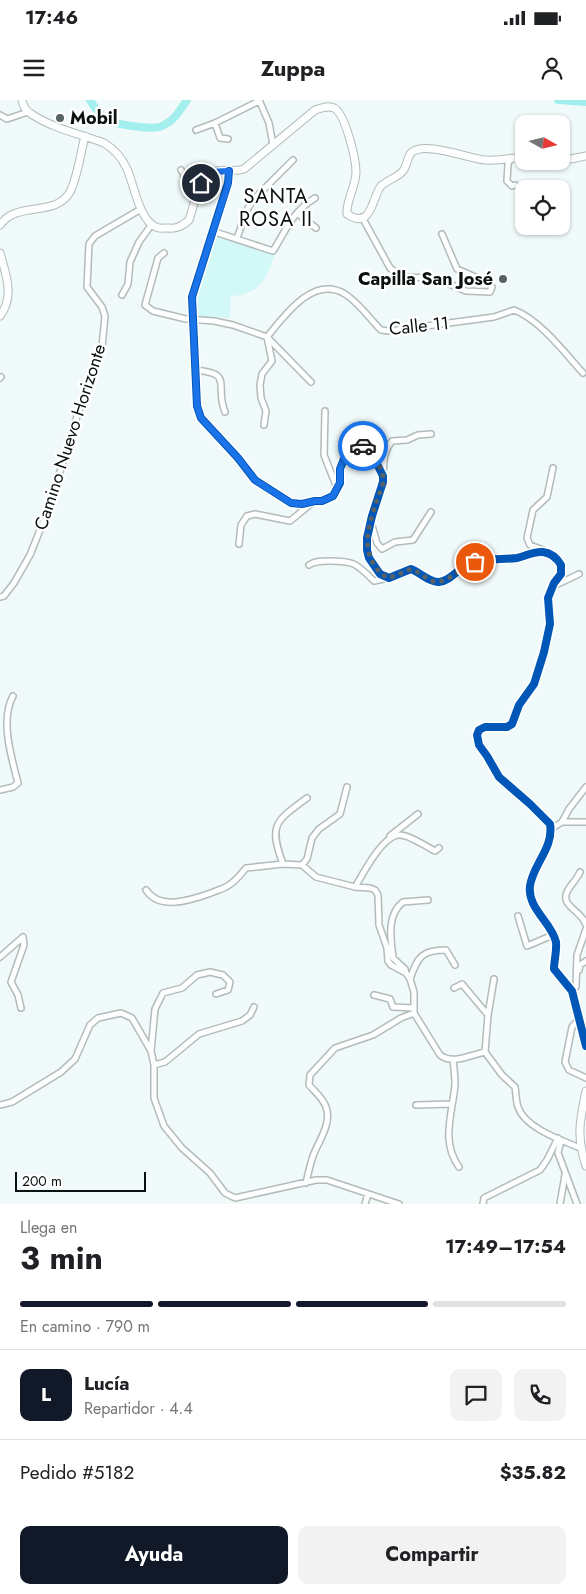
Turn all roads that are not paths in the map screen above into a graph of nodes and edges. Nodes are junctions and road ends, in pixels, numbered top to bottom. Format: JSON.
{"nodes":[{"id":1,"x":22,"y":100,"type":"edge"},
{"id":2,"x":259,"y":100,"type":"edge"},
{"id":3,"x":28,"y":112,"type":"junction"},
{"id":4,"x":0,"y":115,"type":"edge"},
{"id":5,"x":215,"y":123,"type":"junction"},
{"id":6,"x":196,"y":130,"type":"dead end"},
{"id":7,"x":74,"y":132,"type":"junction"},
{"id":8,"x":85,"y":136,"type":"junction"},
{"id":9,"x":228,"y":139,"type":"dead end"},
{"id":10,"x":98,"y":140,"type":"junction"},
{"id":11,"x":273,"y":145,"type":"junction"},
{"id":12,"x":82,"y":151,"type":"junction"},
{"id":13,"x":586,"y":156,"type":"edge"},
{"id":14,"x":511,"y":157,"type":"junction"},
{"id":15,"x":515,"y":157,"type":"edge"},
{"id":16,"x":570,"y":159,"type":"edge"},
{"id":17,"x":293,"y":160,"type":"dead end"},
{"id":18,"x":181,"y":170,"type":"dead end"},
{"id":19,"x":229,"y":171,"type":"junction"},
{"id":20,"x":515,"y":185,"type":"dead end"},
{"id":21,"x":197,"y":196,"type":"junction"},
{"id":22,"x":315,"y":198,"type":"dead end"},
{"id":23,"x":141,"y":209,"type":"junction"},
{"id":24,"x":297,"y":213,"type":"junction"},
{"id":25,"x":362,"y":217,"type":"junction"},
{"id":26,"x":152,"y":224,"type":"junction"},
{"id":27,"x":0,"y":225,"type":"edge"},
{"id":28,"x":316,"y":228,"type":"dead end"},
{"id":29,"x":212,"y":231,"type":"junction"},
{"id":30,"x":442,"y":234,"type":"dead end"},
{"id":31,"x":237,"y":238,"type":"junction"},
{"id":32,"x":0,"y":253,"type":"edge"},
{"id":33,"x":164,"y":253,"type":"dead end"},
{"id":34,"x":122,"y":295,"type":"dead end"},
{"id":35,"x":0,"y":316,"type":"edge"},
{"id":36,"x":192,"y":320,"type":"junction"},
{"id":37,"x":267,"y":337,"type":"junction"},
{"id":38,"x":194,"y":370,"type":"junction"},
{"id":39,"x":583,"y":373,"type":"dead end"},
{"id":40,"x":311,"y":382,"type":"dead end"},
{"id":41,"x":325,"y":411,"type":"dead end"},
{"id":42,"x":225,"y":412,"type":"dead end"},
{"id":43,"x":264,"y":425,"type":"dead end"},
{"id":44,"x":430,"y":434,"type":"dead end"},
{"id":45,"x":553,"y":468,"type":"dead end"},
{"id":46,"x":383,"y":476,"type":"junction"},
{"id":47,"x":337,"y":489,"type":"junction"},
{"id":48,"x":315,"y":501,"type":"junction"},
{"id":49,"x":431,"y":512,"type":"dead end"},
{"id":50,"x":370,"y":522,"type":"junction"},
{"id":51,"x":239,"y":544,"type":"dead end"},
{"id":52,"x":552,"y":555,"type":"junction"},
{"id":53,"x":309,"y":565,"type":"dead end"},
{"id":54,"x":579,"y":574,"type":"dead end"},
{"id":55,"x":389,"y":578,"type":"junction"},
{"id":56,"x":554,"y":583,"type":"junction"},
{"id":57,"x":0,"y":597,"type":"edge"},
{"id":58,"x":13,"y":696,"type":"dead end"},
{"id":59,"x":2,"y":732,"type":"edge"},
{"id":60,"x":586,"y":787,"type":"edge"},
{"id":61,"x":347,"y":788,"type":"dead end"},
{"id":62,"x":0,"y":790,"type":"edge"},
{"id":63,"x":307,"y":798,"type":"dead end"},
{"id":64,"x":418,"y":814,"type":"dead end"},
{"id":65,"x":562,"y":822,"type":"junction"},
{"id":66,"x":586,"y":822,"type":"edge"},
{"id":67,"x":551,"y":829,"type":"junction"},
{"id":68,"x":386,"y":843,"type":"junction"},
{"id":69,"x":439,"y":848,"type":"dead end"},
{"id":70,"x":283,"y":864,"type":"junction"},
{"id":71,"x":302,"y":865,"type":"junction"},
{"id":72,"x":580,"y":872,"type":"dead end"},
{"id":73,"x":355,"y":887,"type":"junction"},
{"id":74,"x":146,"y":890,"type":"dead end"},
{"id":75,"x":428,"y":900,"type":"dead end"},
{"id":76,"x":518,"y":916,"type":"dead end"},
{"id":77,"x":586,"y":925,"type":"edge"},
{"id":78,"x":586,"y":929,"type":"edge"},
{"id":79,"x":553,"y":935,"type":"junction"},
{"id":80,"x":0,"y":957,"type":"edge"},
{"id":81,"x":586,"y":961,"type":"edge"},
{"id":82,"x":456,"y":965,"type":"dead end"},
{"id":83,"x":406,"y":973,"type":"junction"},
{"id":84,"x":577,"y":975,"type":"junction"},
{"id":85,"x":410,"y":979,"type":"junction"},
{"id":86,"x":494,"y":979,"type":"dead end"},
{"id":87,"x":454,"y":988,"type":"dead end"},
{"id":88,"x":572,"y":991,"type":"junction"},
{"id":89,"x":216,"y":994,"type":"dead end"},
{"id":90,"x":374,"y":995,"type":"dead end"},
{"id":91,"x":254,"y":1007,"type":"dead end"},
{"id":92,"x":21,"y":1008,"type":"dead end"},
{"id":93,"x":414,"y":1010,"type":"junction"},
{"id":94,"x":488,"y":1015,"type":"junction"},
{"id":95,"x":579,"y":1019,"type":"junction"},
{"id":96,"x":584,"y":1027,"type":"edge"},
{"id":97,"x":586,"y":1046,"type":"edge"},
{"id":98,"x":151,"y":1051,"type":"junction"},
{"id":99,"x":485,"y":1052,"type":"junction"},
{"id":100,"x":453,"y":1060,"type":"junction"},
{"id":101,"x":154,"y":1065,"type":"junction"},
{"id":102,"x":586,"y":1078,"type":"edge"},
{"id":103,"x":586,"y":1091,"type":"edge"},
{"id":104,"x":452,"y":1104,"type":"junction"},
{"id":105,"x":0,"y":1105,"type":"edge"},
{"id":106,"x":416,"y":1105,"type":"dead end"},
{"id":107,"x":584,"y":1110,"type":"edge"},
{"id":108,"x":559,"y":1139,"type":"junction"},
{"id":109,"x":580,"y":1148,"type":"junction"},
{"id":110,"x":586,"y":1166,"type":"edge"},
{"id":111,"x":459,"y":1167,"type":"dead end"},
{"id":112,"x":564,"y":1171,"type":"junction"},
{"id":113,"x":306,"y":1183,"type":"junction"},
{"id":114,"x":368,"y":1194,"type":"junction"},
{"id":115,"x":235,"y":1201,"type":"edge"},
{"id":116,"x":365,"y":1204,"type":"edge"},
{"id":117,"x":399,"y":1204,"type":"edge"},
{"id":118,"x":483,"y":1204,"type":"edge"},
{"id":119,"x":560,"y":1204,"type":"edge"},
{"id":120,"x":577,"y":1204,"type":"edge"}],
"edges":[{"from":1,"to":3,"type":"street"},
{"from":2,"to":5,"type":"street"},
{"from":2,"to":11,"type":"street"},
{"from":3,"to":4,"type":"street"},
{"from":3,"to":7,"type":"street"},
{"from":5,"to":6,"type":"street"},
{"from":5,"to":9,"type":"street"},
{"from":7,"to":8,"type":"street"},
{"from":7,"to":12,"type":"street"},
{"from":8,"to":10,"type":"street"},
{"from":8,"to":12,"type":"street"},
{"from":10,"to":12,"type":"street"},
{"from":10,"to":23,"type":"street"},
{"from":11,"to":19,"type":"street"},
{"from":11,"to":25,"type":"street"},
{"from":12,"to":27,"type":"street"},
{"from":13,"to":16,"type":"street"},
{"from":14,"to":15,"type":"street"},
{"from":14,"to":20,"type":"street"},
{"from":14,"to":25,"type":"street"},
{"from":17,"to":31,"type":"street"},
{"from":18,"to":21,"type":"street"},
{"from":19,"to":21,"type":"street"},
{"from":19,"to":29,"type":"street"},
{"from":21,"to":26,"type":"street"},
{"from":22,"to":24,"type":"street"},
{"from":23,"to":26,"type":"street"},
{"from":23,"to":57,"type":"street","name":"Camino Nuevo Horizonte"},
{"from":24,"to":28,"type":"street"},
{"from":24,"to":31,"type":"street"},
{"from":25,"to":30,"type":"street"},
{"from":26,"to":34,"type":"street"},
{"from":29,"to":31,"type":"street"},
{"from":29,"to":36,"type":"street"},
{"from":32,"to":35,"type":"street"},
{"from":33,"to":36,"type":"street"},
{"from":36,"to":37,"type":"street"},
{"from":36,"to":38,"type":"street"},
{"from":37,"to":39,"type":"street","name":"Calle 11"},
{"from":37,"to":40,"type":"street"},
{"from":37,"to":43,"type":"street"},
{"from":38,"to":42,"type":"street"},
{"from":38,"to":48,"type":"street"},
{"from":41,"to":47,"type":"street"},
{"from":44,"to":46,"type":"street"},
{"from":45,"to":52,"type":"street"},
{"from":46,"to":47,"type":"street"},
{"from":46,"to":50,"type":"street"},
{"from":47,"to":48,"type":"street"},
{"from":48,"to":51,"type":"street"},
{"from":49,"to":50,"type":"street"},
{"from":50,"to":55,"type":"street"},
{"from":52,"to":55,"type":"street"},
{"from":52,"to":56,"type":"street"},
{"from":53,"to":55,"type":"street"},
{"from":54,"to":56,"type":"street"},
{"from":56,"to":67,"type":"street"},
{"from":58,"to":59,"type":"street"},
{"from":59,"to":62,"type":"street"},
{"from":60,"to":65,"type":"street"},
{"from":61,"to":71,"type":"street"},
{"from":63,"to":70,"type":"street"},
{"from":64,"to":68,"type":"street"},
{"from":65,"to":66,"type":"street"},
{"from":65,"to":67,"type":"street"},
{"from":67,"to":79,"type":"street"},
{"from":68,"to":69,"type":"street"},
{"from":68,"to":73,"type":"street"},
{"from":70,"to":71,"type":"street"},
{"from":70,"to":74,"type":"street"},
{"from":71,"to":73,"type":"street"},
{"from":72,"to":77,"type":"street"},
{"from":73,"to":83,"type":"street"},
{"from":75,"to":83,"type":"street"},
{"from":76,"to":79,"type":"street"},
{"from":78,"to":84,"type":"street"},
{"from":79,"to":88,"type":"street"},
{"from":80,"to":92,"type":"street"},
{"from":81,"to":84,"type":"street"},
{"from":82,"to":85,"type":"street"},
{"from":83,"to":85,"type":"street"},
{"from":84,"to":88,"type":"street"},
{"from":85,"to":93,"type":"street"},
{"from":86,"to":94,"type":"street"},
{"from":87,"to":94,"type":"street"},
{"from":88,"to":95,"type":"street"},
{"from":89,"to":98,"type":"street"},
{"from":90,"to":93,"type":"street"},
{"from":91,"to":101,"type":"street"},
{"from":93,"to":100,"type":"street"},
{"from":93,"to":113,"type":"street"},
{"from":94,"to":99,"type":"street"},
{"from":95,"to":96,"type":"street"},
{"from":95,"to":102,"type":"street"},
{"from":96,"to":97,"type":"street"},
{"from":98,"to":101,"type":"street"},
{"from":98,"to":105,"type":"street"},
{"from":99,"to":100,"type":"street"},
{"from":99,"to":108,"type":"street"},
{"from":100,"to":104,"type":"street"},
{"from":101,"to":115,"type":"street"},
{"from":103,"to":107,"type":"street"},
{"from":104,"to":106,"type":"street"},
{"from":104,"to":111,"type":"street"},
{"from":107,"to":109,"type":"street"},
{"from":108,"to":109,"type":"street"},
{"from":108,"to":112,"type":"street"},
{"from":108,"to":118,"type":"street"},
{"from":109,"to":110,"type":"street"},
{"from":112,"to":119,"type":"street"},
{"from":112,"to":120,"type":"street"},
{"from":113,"to":114,"type":"street"},
{"from":113,"to":115,"type":"street"},
{"from":114,"to":116,"type":"street"},
{"from":114,"to":117,"type":"street"}]}
